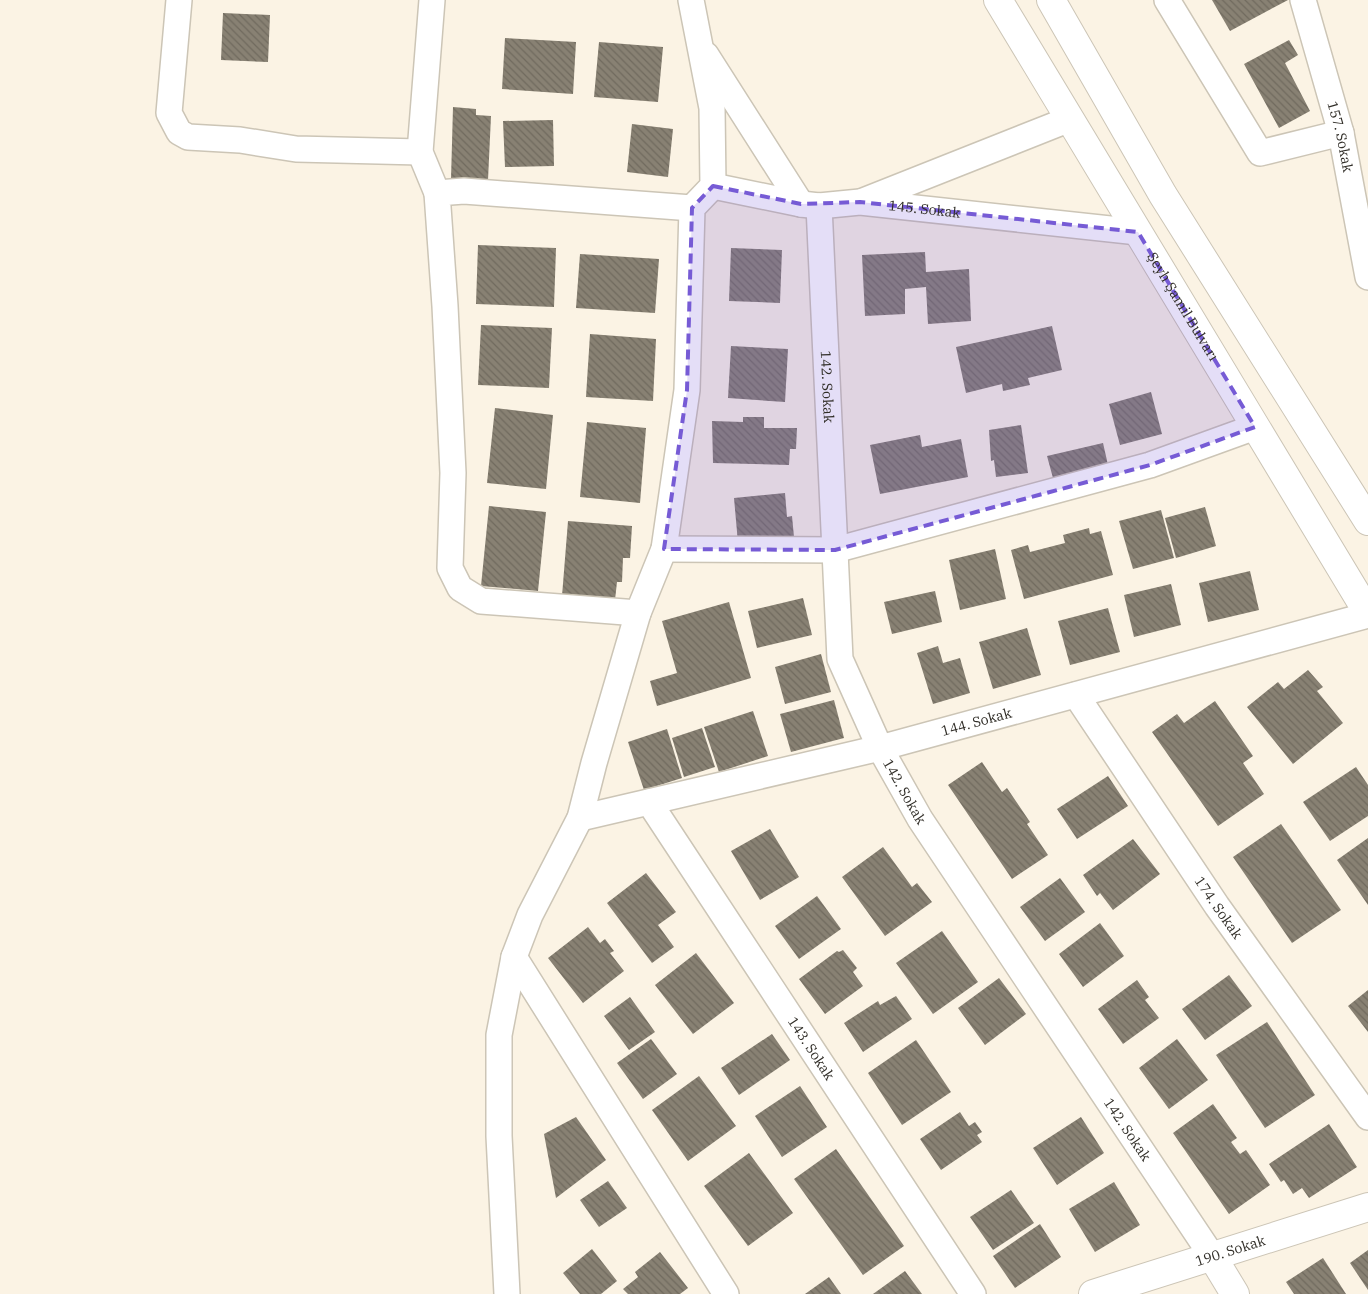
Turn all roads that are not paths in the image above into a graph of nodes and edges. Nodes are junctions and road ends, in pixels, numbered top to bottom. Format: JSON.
{"nodes":[{"id":1,"x":179,"y":0,"type":"edge"},
{"id":2,"x":432,"y":0,"type":"edge"},
{"id":3,"x":691,"y":0,"type":"edge"},
{"id":4,"x":998,"y":0,"type":"edge"},
{"id":5,"x":1051,"y":0,"type":"edge"},
{"id":6,"x":1167,"y":0,"type":"edge"},
{"id":7,"x":1304,"y":0,"type":"edge"},
{"id":8,"x":700,"y":44,"type":"junction"},
{"id":9,"x":1070,"y":119,"type":"junction"},
{"id":10,"x":1341,"y":134,"type":"junction"},
{"id":11,"x":420,"y":152,"type":"junction"},
{"id":12,"x":712,"y":186,"type":"junction"},
{"id":13,"x":437,"y":193,"type":"junction"},
{"id":14,"x":860,"y":202,"type":"junction"},
{"id":15,"x":810,"y":205,"type":"junction"},
{"id":16,"x":692,"y":208,"type":"junction"},
{"id":17,"x":1138,"y":232,"type":"junction"},
{"id":18,"x":1368,"y":277,"type":"edge"},
{"id":19,"x":1255,"y":427,"type":"junction"},
{"id":20,"x":1368,"y":521,"type":"edge"},
{"id":21,"x":664,"y":549,"type":"junction"},
{"id":22,"x":835,"y":550,"type":"junction"},
{"id":23,"x":638,"y":613,"type":"junction"},
{"id":24,"x":1368,"y":614,"type":"edge"},
{"id":25,"x":1076,"y":695,"type":"junction"},
{"id":26,"x":880,"y":748,"type":"junction"},
{"id":27,"x":649,"y":802,"type":"junction"},
{"id":28,"x":580,"y":818,"type":"junction"},
{"id":29,"x":514,"y":957,"type":"junction"},
{"id":30,"x":1368,"y":1117,"type":"edge"},
{"id":31,"x":1368,"y":1207,"type":"edge"},
{"id":32,"x":1212,"y":1256,"type":"junction"},
{"id":33,"x":507,"y":1294,"type":"edge"},
{"id":34,"x":726,"y":1294,"type":"edge"},
{"id":35,"x":974,"y":1294,"type":"edge"},
{"id":36,"x":1093,"y":1294,"type":"edge"},
{"id":37,"x":1236,"y":1294,"type":"edge"}],
"edges":[{"from":1,"to":11,"type":"street"},
{"from":2,"to":11,"type":"street"},
{"from":3,"to":8,"type":"street"},
{"from":4,"to":9,"type":"main road","name":"Şeyh Şamil Bulvarı"},
{"from":5,"to":20,"type":"main road"},
{"from":6,"to":10,"type":"street"},
{"from":7,"to":10,"type":"street","name":"157. Sokak"},
{"from":8,"to":12,"type":"street"},
{"from":8,"to":15,"type":"street","name":"142. Sokak"},
{"from":9,"to":14,"type":"street"},
{"from":9,"to":17,"type":"main road","name":"Şeyh Şamil Bulvarı"},
{"from":10,"to":18,"type":"street","name":"157. Sokak"},
{"from":11,"to":13,"type":"street"},
{"from":12,"to":15,"type":"street","name":"145. Sokak"},
{"from":12,"to":16,"type":"street"},
{"from":13,"to":16,"type":"street"},
{"from":13,"to":23,"type":"street"},
{"from":14,"to":15,"type":"street","name":"145. Sokak"},
{"from":14,"to":17,"type":"street","name":"145. Sokak"},
{"from":15,"to":22,"type":"street","name":"142. Sokak"},
{"from":16,"to":21,"type":"street"},
{"from":17,"to":19,"type":"main road","name":"Şeyh Şamil Bulvarı"},
{"from":19,"to":22,"type":"street"},
{"from":19,"to":24,"type":"main road","name":"Şeyh Şamil Bulvarı"},
{"from":21,"to":22,"type":"street"},
{"from":21,"to":23,"type":"street"},
{"from":22,"to":26,"type":"street","name":"142. Sokak"},
{"from":23,"to":28,"type":"street"},
{"from":24,"to":25,"type":"street","name":"144. Sokak"},
{"from":25,"to":26,"type":"street","name":"144. Sokak"},
{"from":25,"to":30,"type":"street","name":"174. Sokak"},
{"from":26,"to":27,"type":"street","name":"144. Sokak"},
{"from":26,"to":32,"type":"street","name":"142. Sokak"},
{"from":27,"to":28,"type":"street","name":"144. Sokak"},
{"from":27,"to":35,"type":"street","name":"143. Sokak"},
{"from":28,"to":29,"type":"street"},
{"from":29,"to":33,"type":"street"},
{"from":29,"to":34,"type":"street"},
{"from":31,"to":32,"type":"main road","name":"190. Sokak"},
{"from":32,"to":36,"type":"main road","name":"190. Sokak"},
{"from":32,"to":37,"type":"main road","name":"142. Sokak"}]}
